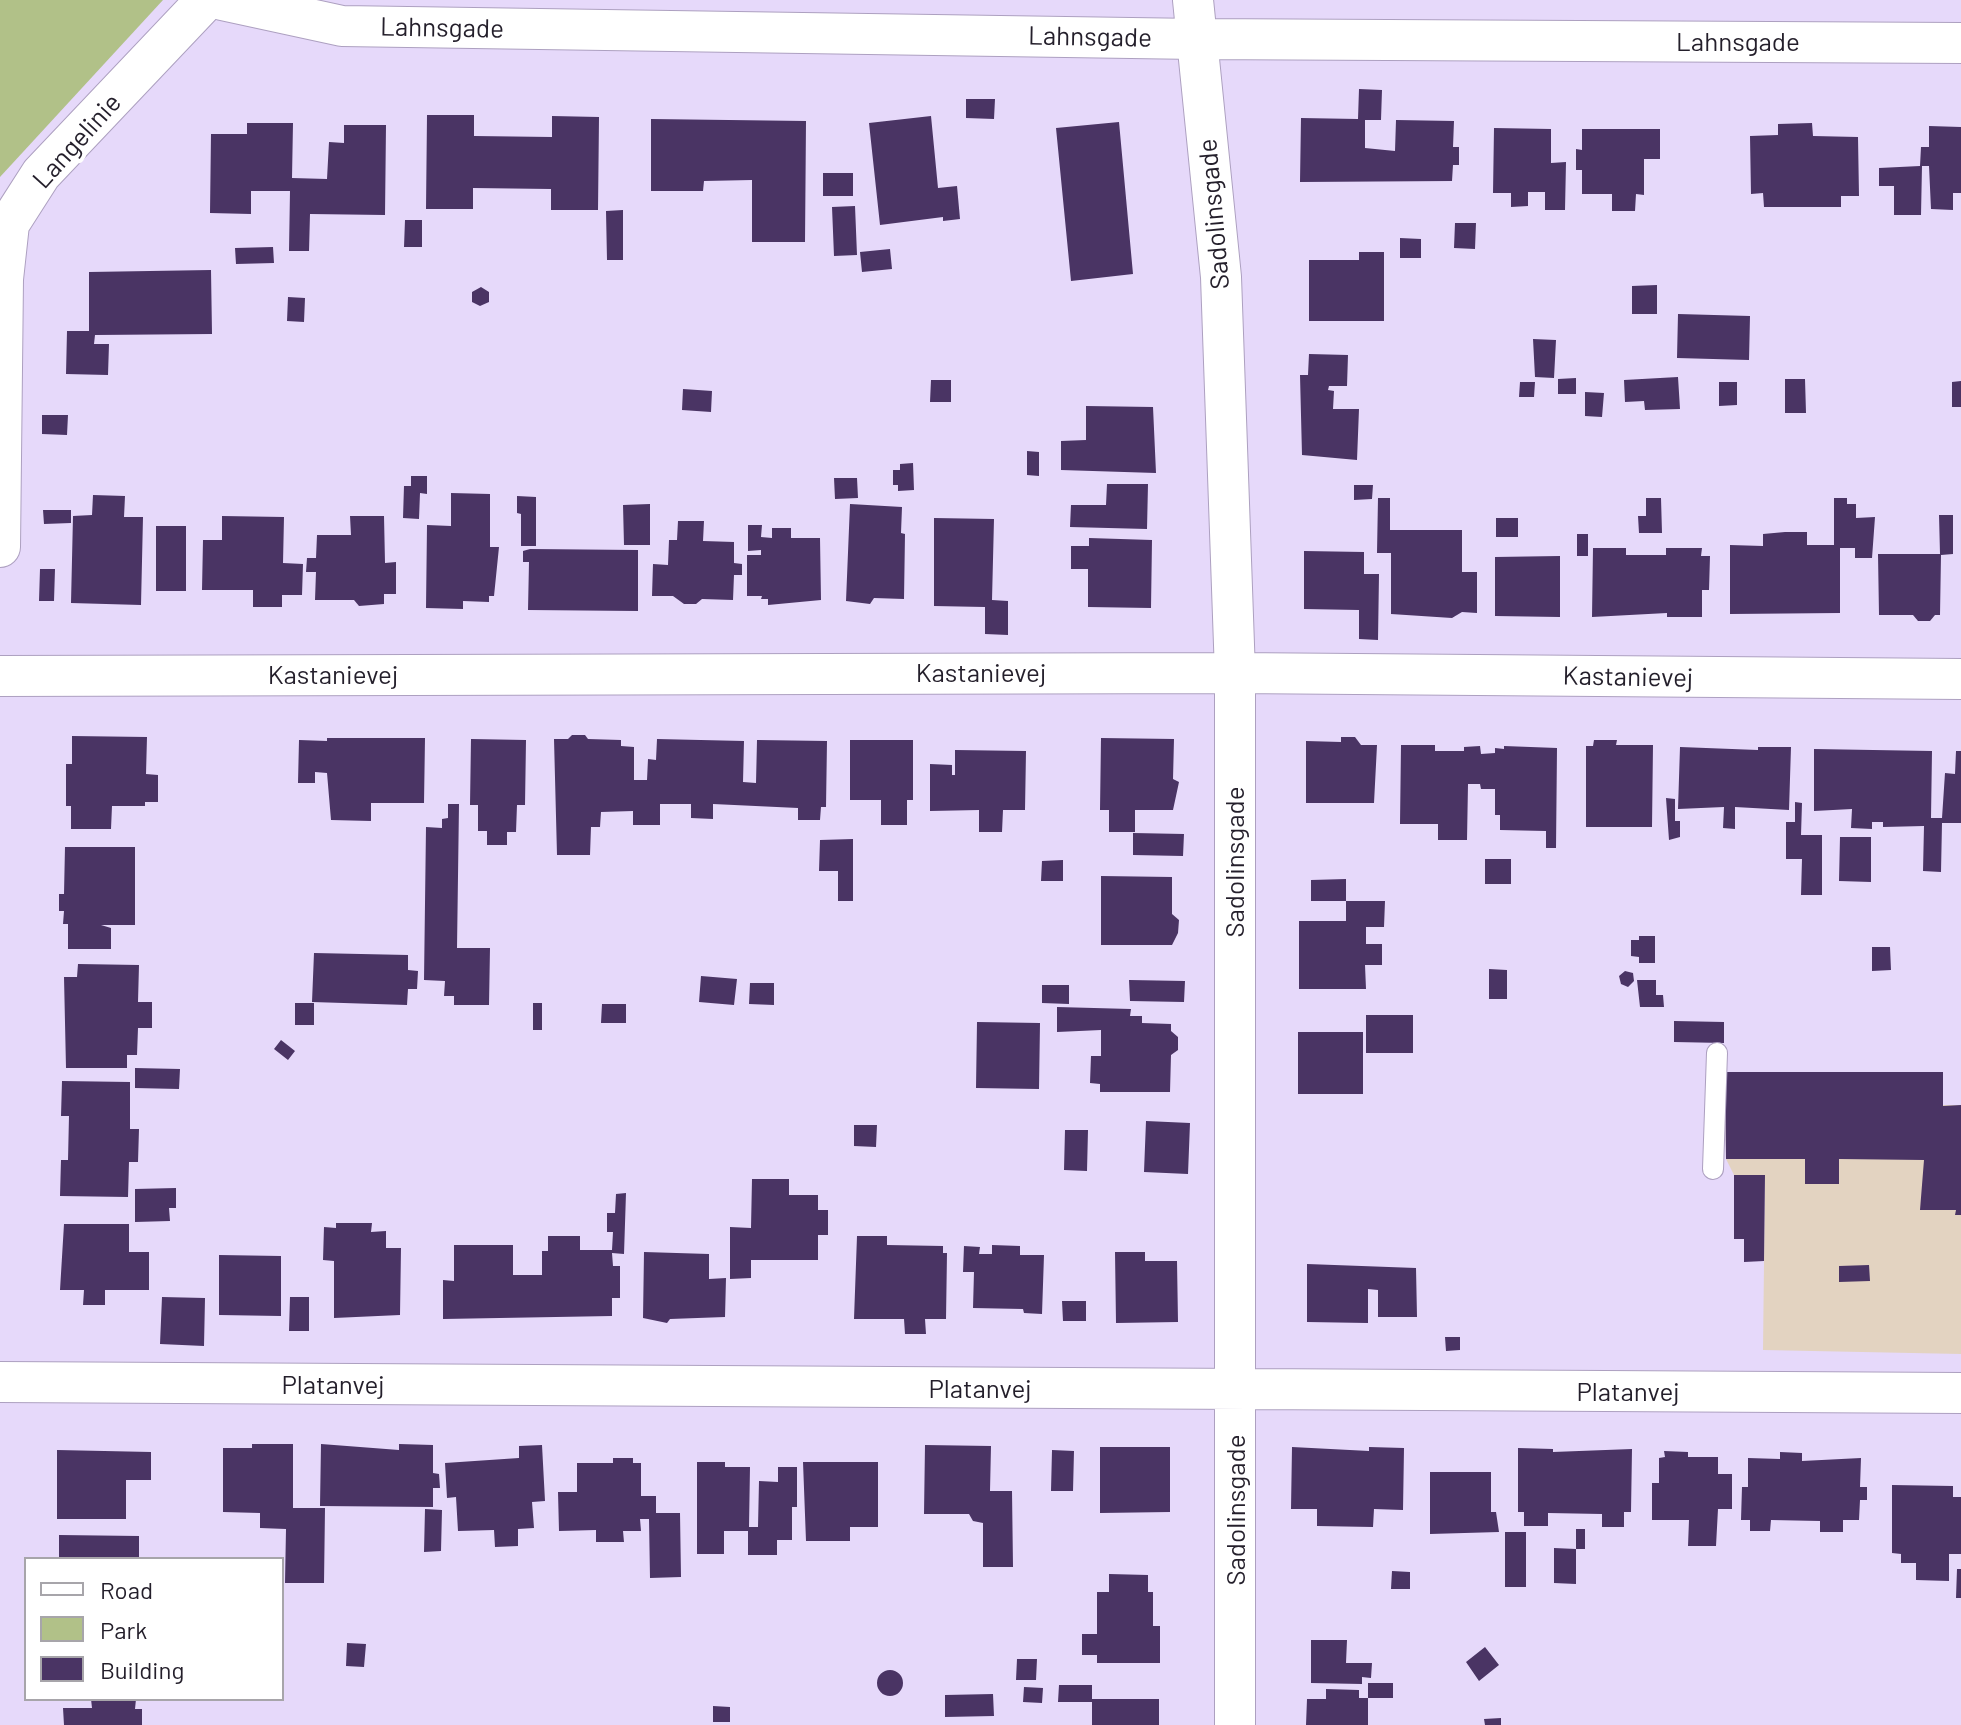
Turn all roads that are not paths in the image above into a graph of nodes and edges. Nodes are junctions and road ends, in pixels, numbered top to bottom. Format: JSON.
{"nodes":[{"id":1,"x":206,"y":0,"type":"edge"},
{"id":2,"x":222,"y":0,"type":"edge"},
{"id":3,"x":1195,"y":19,"type":"edge"},
{"id":4,"x":1961,"y":43,"type":"edge"},
{"id":5,"x":0,"y":547,"type":"edge"},
{"id":6,"x":1235,"y":673,"type":"junction"},
{"id":7,"x":0,"y":676,"type":"edge"},
{"id":8,"x":1961,"y":679,"type":"edge"},
{"id":9,"x":1717,"y":1053,"type":"dead end"},
{"id":10,"x":1713,"y":1169,"type":"dead end"},
{"id":11,"x":0,"y":1382,"type":"edge"},
{"id":12,"x":1236,"y":1391,"type":"junction"},
{"id":13,"x":1961,"y":1393,"type":"edge"},
{"id":14,"x":1235,"y":1725,"type":"edge"}],
"edges":[{"from":1,"to":5,"type":"street","name":"Langelinie"},
{"from":2,"to":3,"type":"street","name":"Lahnsgade"},
{"from":3,"to":4,"type":"street","name":"Lahnsgade"},
{"from":3,"to":6,"type":"street","name":"Sadolinsgade"},
{"from":6,"to":7,"type":"street","name":"Kastanievej"},
{"from":6,"to":8,"type":"street","name":"Kastanievej"},
{"from":6,"to":12,"type":"street","name":"Sadolinsgade"},
{"from":9,"to":10,"type":"lane"},
{"from":11,"to":12,"type":"street","name":"Platanvej"},
{"from":12,"to":13,"type":"street","name":"Platanvej"},
{"from":12,"to":14,"type":"street","name":"Sadolinsgade"}]}
